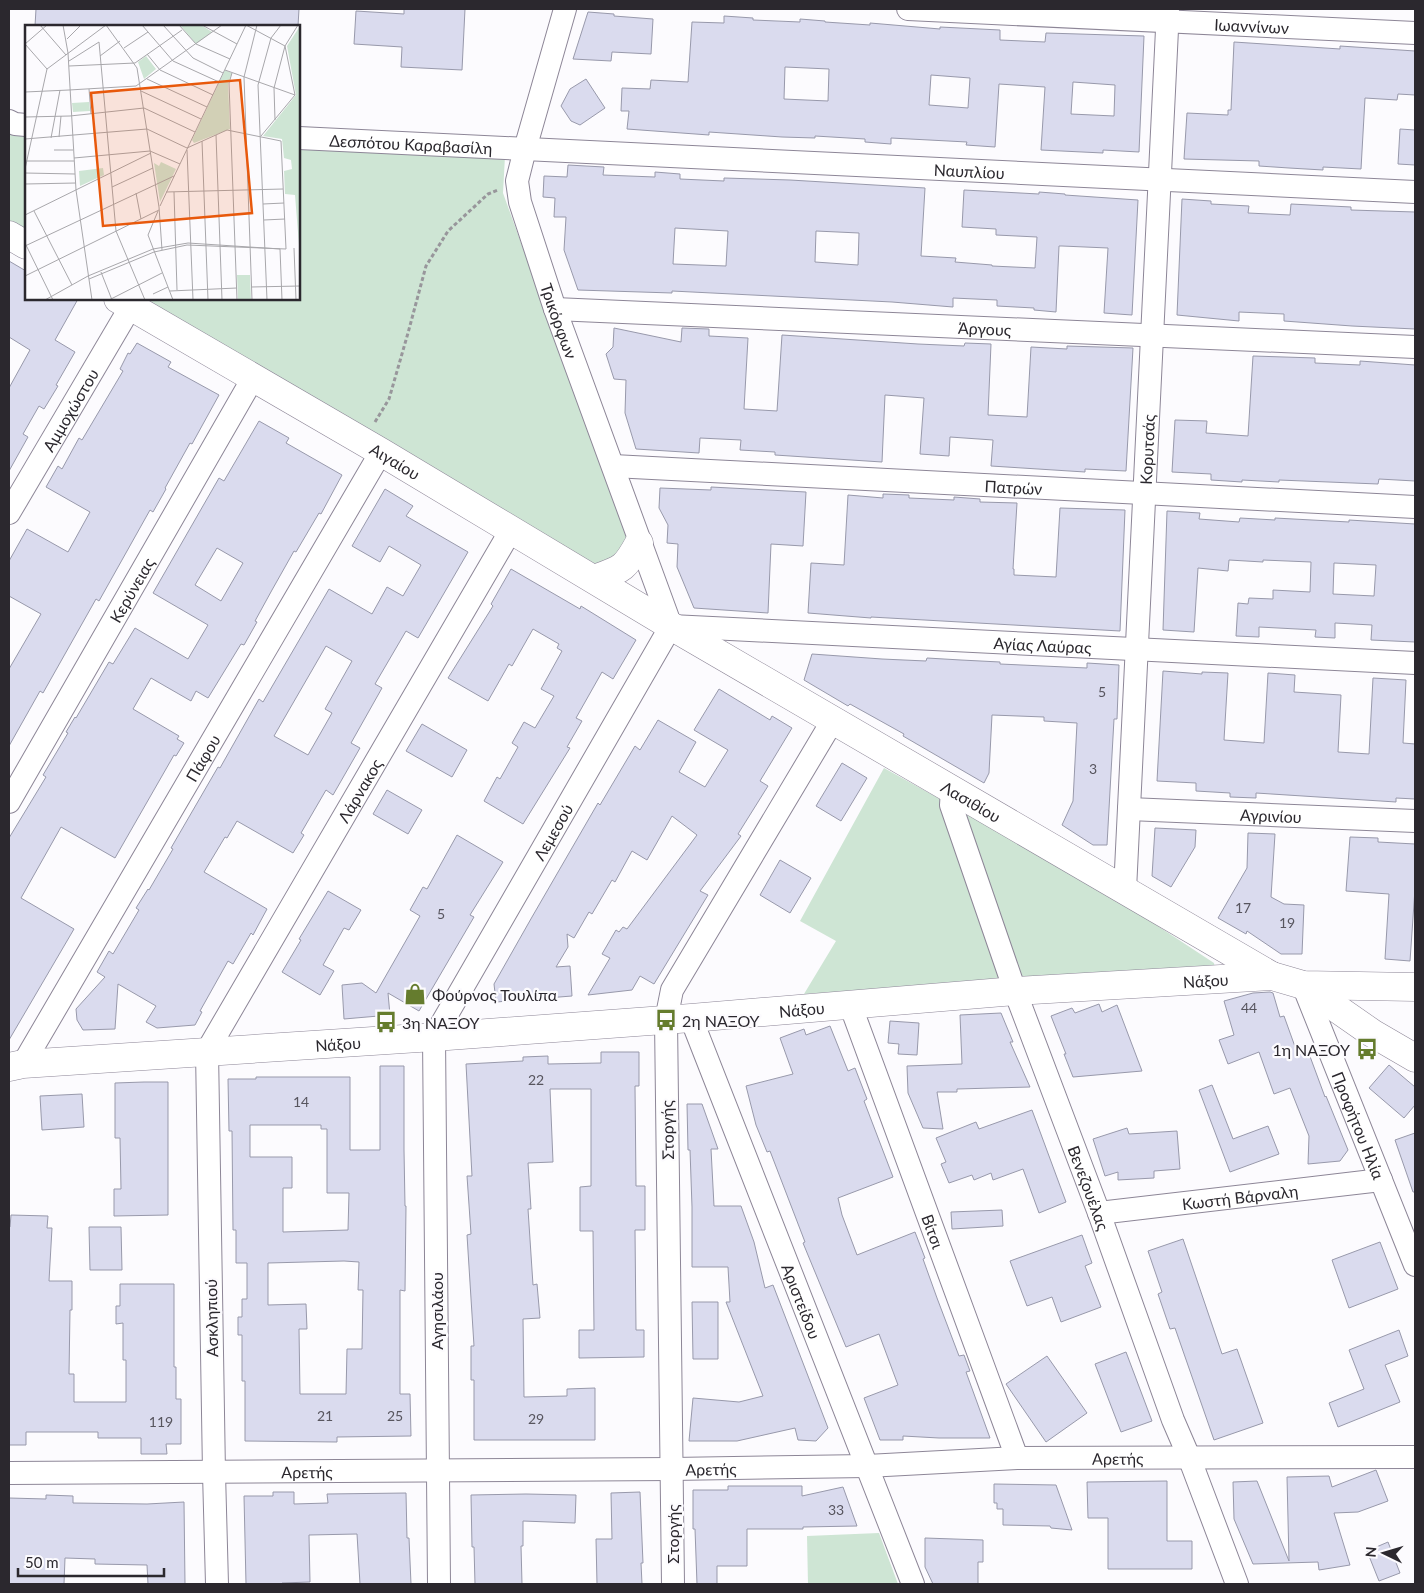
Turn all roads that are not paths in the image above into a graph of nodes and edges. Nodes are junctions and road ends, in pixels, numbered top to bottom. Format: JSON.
{"nodes":[{"id":1,"x":565,"y":9,"type":"edge"},
{"id":2,"x":908,"y":9,"type":"edge"},
{"id":3,"x":1167,"y":15,"type":"edge"},
{"id":4,"x":1415,"y":33,"type":"edge"},
{"id":5,"x":9,"y":121,"type":"edge"},
{"id":6,"x":25,"y":125,"type":"edge"},
{"id":7,"x":300,"y":138,"type":"edge"},
{"id":8,"x":525,"y":149,"type":"junction"},
{"id":9,"x":1159,"y":180,"type":"junction"},
{"id":10,"x":1415,"y":192,"type":"edge"},
{"id":11,"x":9,"y":235,"type":"edge"},
{"id":12,"x":25,"y":244,"type":"edge"},
{"id":13,"x":125,"y":303,"type":"edge"},
{"id":14,"x":555,"y":309,"type":"junction"},
{"id":15,"x":1152,"y":334,"type":"junction"},
{"id":16,"x":1415,"y":347,"type":"edge"},
{"id":17,"x":254,"y":378,"type":"junction"},
{"id":18,"x":372,"y":447,"type":"junction"},
{"id":19,"x":613,"y":466,"type":"junction"},
{"id":20,"x":1144,"y":494,"type":"junction"},
{"id":21,"x":1415,"y":507,"type":"edge"},
{"id":22,"x":9,"y":513,"type":"edge"},
{"id":23,"x":512,"y":530,"type":"junction"},
{"id":24,"x":640,"y":543,"type":"junction"},
{"id":25,"x":594,"y":579,"type":"junction"},
{"id":26,"x":671,"y":626,"type":"junction"},
{"id":27,"x":1136,"y":650,"type":"junction"},
{"id":28,"x":1415,"y":663,"type":"edge"},
{"id":29,"x":833,"y":720,"type":"junction"},
{"id":30,"x":952,"y":790,"type":"junction"},
{"id":31,"x":9,"y":802,"type":"edge"},
{"id":32,"x":1129,"y":809,"type":"junction"},
{"id":33,"x":1415,"y":821,"type":"edge"},
{"id":34,"x":1125,"y":890,"type":"junction"},
{"id":35,"x":1272,"y":976,"type":"junction"},
{"id":36,"x":1303,"y":985,"type":"junction"},
{"id":37,"x":1415,"y":987,"type":"edge"},
{"id":38,"x":1015,"y":991,"type":"junction"},
{"id":39,"x":850,"y":1004,"type":"junction"},
{"id":40,"x":678,"y":1019,"type":"junction"},
{"id":41,"x":434,"y":1037,"type":"junction"},
{"id":42,"x":207,"y":1051,"type":"junction"},
{"id":43,"x":1415,"y":1058,"type":"edge"},
{"id":44,"x":16,"y":1065,"type":"edge"},
{"id":45,"x":1381,"y":1180,"type":"junction"},
{"id":46,"x":1099,"y":1213,"type":"junction"},
{"id":47,"x":1415,"y":1265,"type":"edge"},
{"id":48,"x":1189,"y":1457,"type":"junction"},
{"id":49,"x":1415,"y":1457,"type":"edge"},
{"id":50,"x":1017,"y":1458,"type":"junction"},
{"id":51,"x":867,"y":1466,"type":"junction"},
{"id":52,"x":672,"y":1469,"type":"junction"},
{"id":53,"x":437,"y":1471,"type":"junction"},
{"id":54,"x":9,"y":1473,"type":"edge"},
{"id":55,"x":214,"y":1473,"type":"junction"},
{"id":56,"x":217,"y":1584,"type":"edge"},
{"id":57,"x":439,"y":1584,"type":"edge"},
{"id":58,"x":673,"y":1584,"type":"edge"},
{"id":59,"x":913,"y":1584,"type":"edge"},
{"id":60,"x":1237,"y":1584,"type":"edge"}],
"edges":[{"from":1,"to":8,"type":"street","name":"Τρικόρφων"},
{"from":2,"to":3,"type":"street","name":"Ιωαννίνων"},
{"from":3,"to":4,"type":"street","name":"Ιωαννίνων"},
{"from":3,"to":9,"type":"street","name":"Κορυτσάς"},
{"from":5,"to":6,"type":"street"},
{"from":7,"to":8,"type":"street","name":"Δεσπότου Καραβασίλη"},
{"from":8,"to":9,"type":"street","name":"Ναυπλίου"},
{"from":8,"to":14,"type":"street","name":"Τρικόρφων"},
{"from":9,"to":10,"type":"street","name":"Ναυπλίου"},
{"from":9,"to":15,"type":"street","name":"Κορυτσάς"},
{"from":11,"to":12,"type":"street"},
{"from":13,"to":17,"type":"street","name":"Αιγαίου"},
{"from":13,"to":22,"type":"street","name":"Αμμοχώστου"},
{"from":14,"to":15,"type":"street","name":"Άργους"},
{"from":14,"to":19,"type":"street","name":"Τρικόρφων"},
{"from":15,"to":16,"type":"street","name":"Άργους"},
{"from":15,"to":20,"type":"street","name":"Κορυτσάς"},
{"from":17,"to":18,"type":"street","name":"Αιγαίου"},
{"from":17,"to":31,"type":"street","name":"Κερύνειας"},
{"from":18,"to":23,"type":"street","name":"Αιγαίου"},
{"from":18,"to":44,"type":"street","name":"Πάφου"},
{"from":19,"to":20,"type":"street","name":"Πατρών"},
{"from":19,"to":24,"type":"street","name":"Τρικόρφων"},
{"from":20,"to":21,"type":"street","name":"Πατρών"},
{"from":20,"to":27,"type":"street","name":"Κορυτσάς"},
{"from":23,"to":25,"type":"street","name":"Αιγαίου"},
{"from":23,"to":42,"type":"street","name":"Λάρνακος"},
{"from":24,"to":25,"type":"street"},
{"from":24,"to":26,"type":"street","name":"Τρικόρφων"},
{"from":25,"to":26,"type":"street","name":"Αιγαίου"},
{"from":26,"to":27,"type":"street","name":"Αγίας Λαύρας"},
{"from":26,"to":29,"type":"street","name":"Λασιθίου"},
{"from":26,"to":41,"type":"street","name":"Λεμεσού"},
{"from":27,"to":28,"type":"street","name":"Αγίας Λαύρας"},
{"from":27,"to":32,"type":"street","name":"Κορυτσάς"},
{"from":29,"to":30,"type":"street","name":"Λασιθίου"},
{"from":29,"to":40,"type":"street","name":"Στοργής"},
{"from":30,"to":34,"type":"street","name":"Λασιθίου"},
{"from":30,"to":38,"type":"street","name":"Βενεζουέλας"},
{"from":32,"to":33,"type":"street","name":"Αγρινίου"},
{"from":32,"to":34,"type":"street","name":"Κορυτσάς"},
{"from":34,"to":35,"type":"street","name":"Λασιθίου"},
{"from":35,"to":36,"type":"street","name":"Νάξου"},
{"from":35,"to":38,"type":"street","name":"Νάξου"},
{"from":36,"to":37,"type":"street","name":"Νάξου"},
{"from":36,"to":43,"type":"street"},
{"from":36,"to":45,"type":"street","name":"Προφήτου Ηλία"},
{"from":38,"to":39,"type":"street","name":"Νάξου"},
{"from":38,"to":46,"type":"street","name":"Βενεζουέλας"},
{"from":39,"to":40,"type":"street","name":"Νάξου"},
{"from":39,"to":50,"type":"street","name":"Βίτσι"},
{"from":40,"to":41,"type":"street","name":"Νάξου"},
{"from":40,"to":51,"type":"street","name":"Αριστείδου"},
{"from":40,"to":52,"type":"street","name":"Στοργής"},
{"from":41,"to":42,"type":"street","name":"Νάξου"},
{"from":41,"to":53,"type":"street","name":"Αγησιλάου"},
{"from":42,"to":44,"type":"street","name":"Νάξου"},
{"from":42,"to":55,"type":"street","name":"Ασκληπιού"},
{"from":45,"to":46,"type":"street","name":"Κωστή Βάρναλη"},
{"from":45,"to":47,"type":"street","name":"Προφήτου Ηλία"},
{"from":46,"to":48,"type":"street","name":"Βενεζουέλας"},
{"from":48,"to":49,"type":"street","name":"Αρετής"},
{"from":48,"to":50,"type":"street","name":"Αρετής"},
{"from":48,"to":60,"type":"street","name":"Βενεζουέλας"},
{"from":50,"to":51,"type":"street","name":"Αρετής"},
{"from":51,"to":52,"type":"street","name":"Αρετής"},
{"from":51,"to":59,"type":"street","name":"Αριστείδου"},
{"from":52,"to":53,"type":"street","name":"Αρετής"},
{"from":52,"to":58,"type":"street","name":"Στοργής"},
{"from":53,"to":55,"type":"street","name":"Αρετής"},
{"from":53,"to":57,"type":"street","name":"Αγησιλάου"},
{"from":54,"to":55,"type":"street","name":"Αρετής"},
{"from":55,"to":56,"type":"street","name":"Ασκληπιού"}]}
